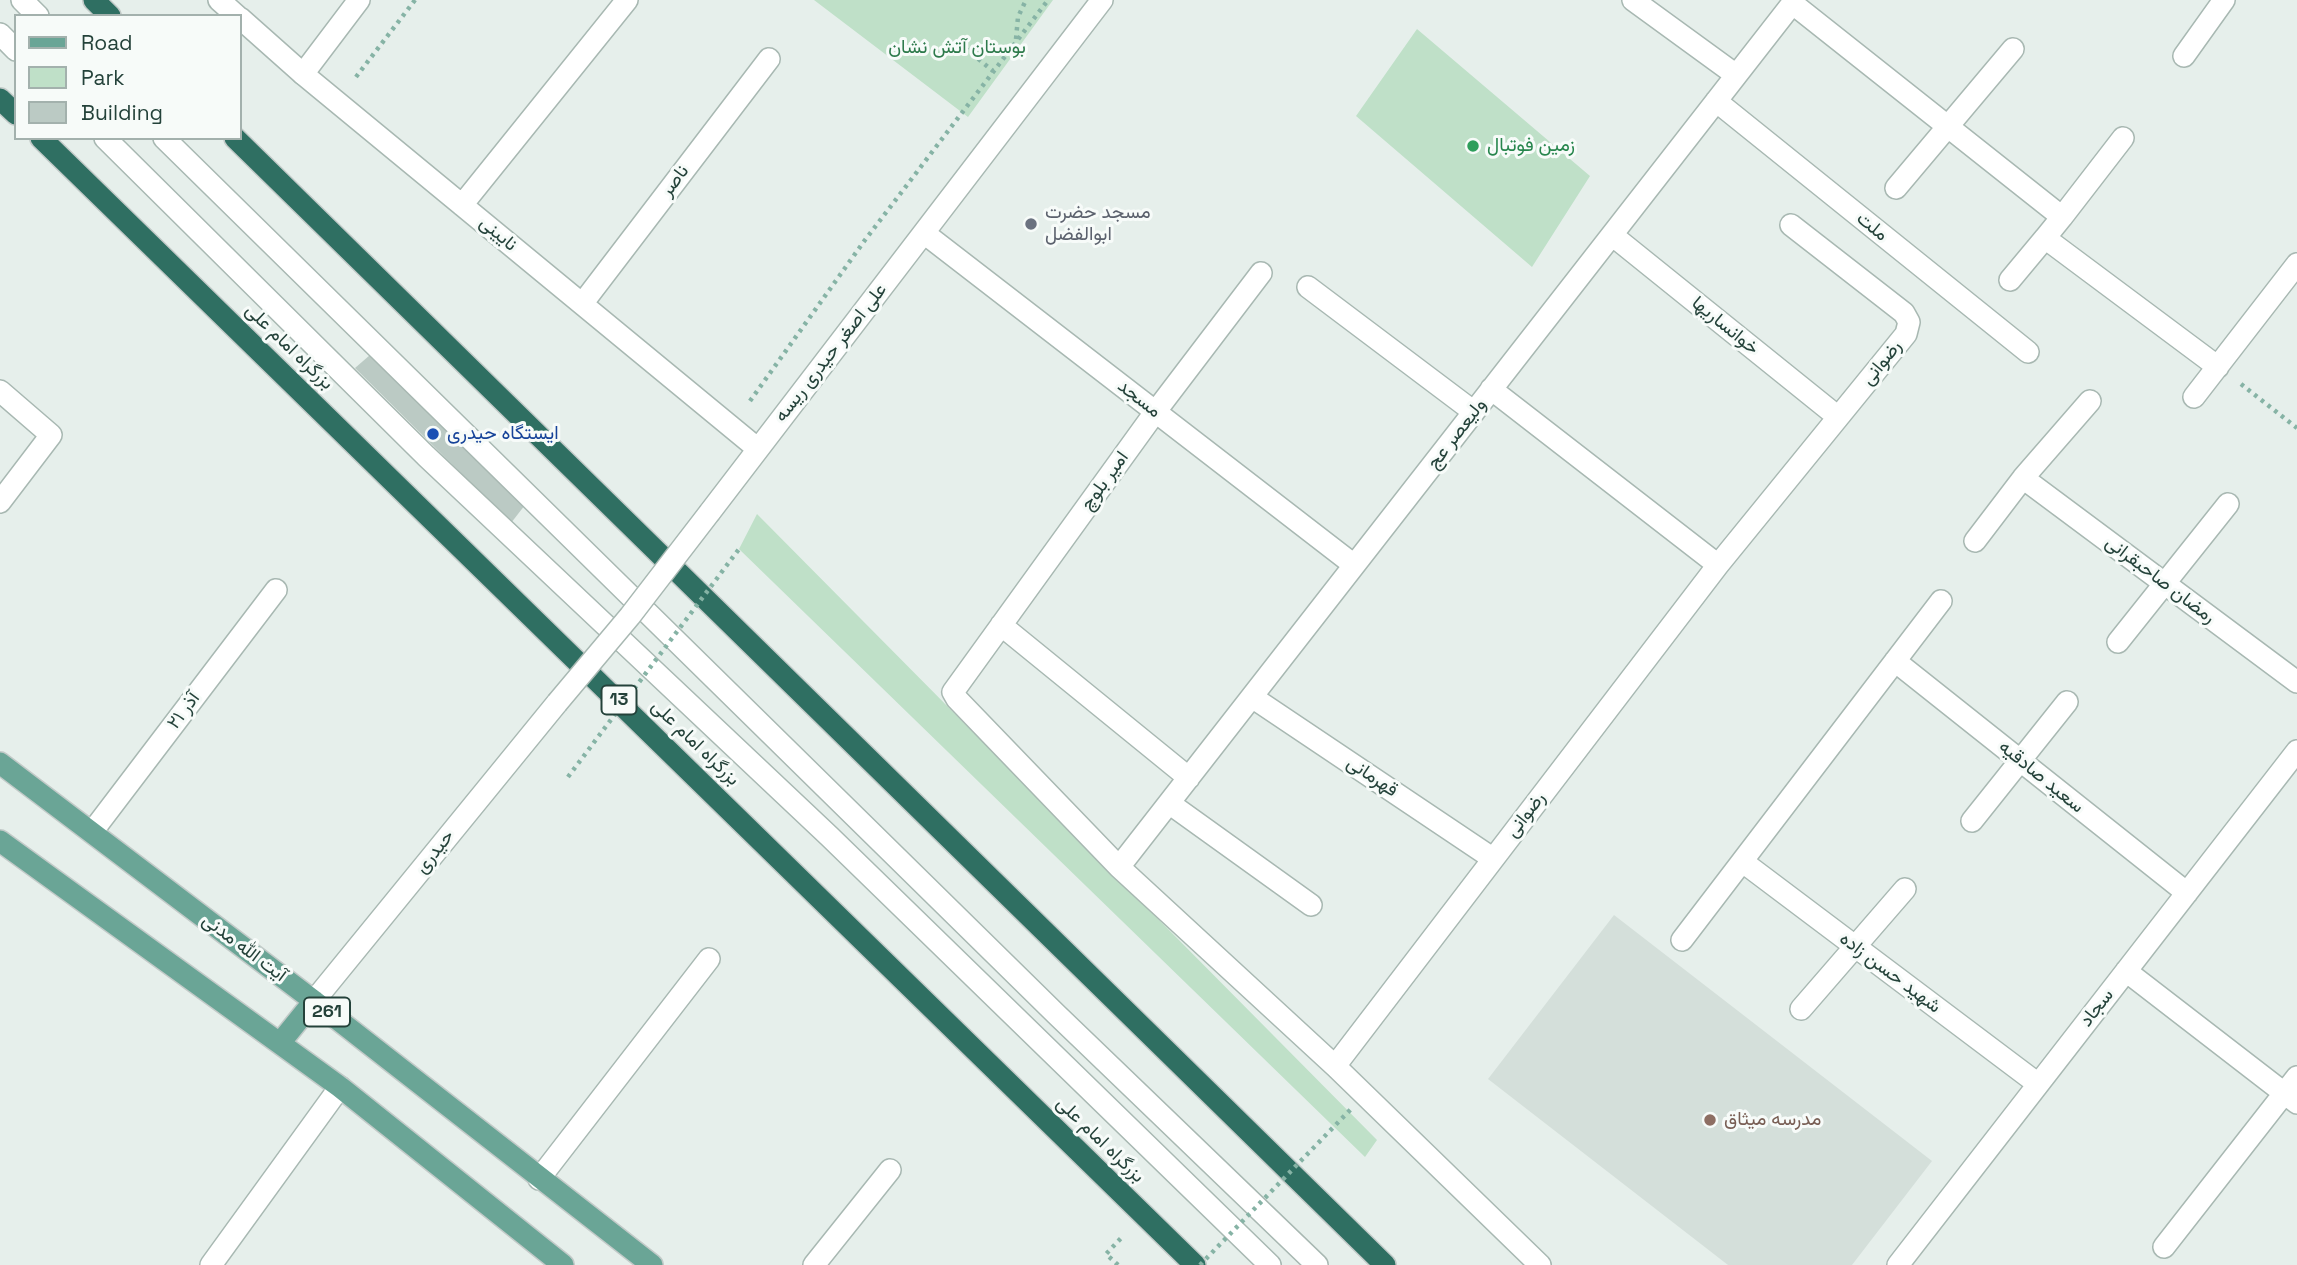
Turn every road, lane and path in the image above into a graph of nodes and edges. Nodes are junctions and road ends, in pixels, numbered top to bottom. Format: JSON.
{"nodes":[{"id":1,"x":22,"y":0,"type":"edge"},
{"id":2,"x":93,"y":0,"type":"edge"},
{"id":3,"x":219,"y":0,"type":"edge"},
{"id":4,"x":359,"y":0,"type":"edge"},
{"id":5,"x":415,"y":0,"type":"edge"},
{"id":6,"x":627,"y":0,"type":"edge"},
{"id":7,"x":1026,"y":0,"type":"edge"},
{"id":8,"x":1048,"y":0,"type":"edge"},
{"id":9,"x":1102,"y":0,"type":"edge"},
{"id":10,"x":1633,"y":0,"type":"edge"},
{"id":11,"x":2224,"y":0,"type":"edge"},
{"id":12,"x":1793,"y":2,"type":"edge"},
{"id":13,"x":36,"y":14,"type":"edge"},
{"id":14,"x":108,"y":14,"type":"edge"},
{"id":15,"x":235,"y":14,"type":"edge"},
{"id":16,"x":242,"y":21,"type":"edge"},
{"id":17,"x":0,"y":34,"type":"edge"},
{"id":18,"x":1015,"y":42,"type":"junction"},
{"id":19,"x":14,"y":48,"type":"edge"},
{"id":20,"x":965,"y":48,"type":"dead end"},
{"id":21,"x":2013,"y":49,"type":"dead end"},
{"id":22,"x":2184,"y":57,"type":"dead end"},
{"id":23,"x":769,"y":59,"type":"dead end"},
{"id":24,"x":993,"y":71,"type":"junction"},
{"id":25,"x":303,"y":74,"type":"junction"},
{"id":26,"x":1736,"y":75,"type":"junction"},
{"id":27,"x":0,"y":99,"type":"edge"},
{"id":28,"x":1716,"y":101,"type":"junction"},
{"id":29,"x":337,"y":102,"type":"junction"},
{"id":30,"x":14,"y":112,"type":"edge"},
{"id":31,"x":1948,"y":127,"type":"junction"},
{"id":32,"x":2123,"y":138,"type":"dead end"},
{"id":33,"x":42,"y":140,"type":"edge"},
{"id":34,"x":107,"y":140,"type":"edge"},
{"id":35,"x":166,"y":140,"type":"edge"},
{"id":36,"x":237,"y":140,"type":"edge"},
{"id":37,"x":1896,"y":188,"type":"dead end"},
{"id":38,"x":462,"y":205,"type":"junction"},
{"id":39,"x":2062,"y":217,"type":"junction"},
{"id":40,"x":1791,"y":225,"type":"dead end"},
{"id":41,"x":924,"y":233,"type":"junction"},
{"id":42,"x":1612,"y":235,"type":"junction"},
{"id":43,"x":2045,"y":237,"type":"junction"},
{"id":44,"x":2297,"y":264,"type":"edge"},
{"id":45,"x":1261,"y":273,"type":"dead end"},
{"id":46,"x":2010,"y":280,"type":"dead end"},
{"id":47,"x":1308,"y":287,"type":"dead end"},
{"id":48,"x":582,"y":304,"type":"junction"},
{"id":49,"x":2028,"y":352,"type":"dead end"},
{"id":50,"x":2218,"y":367,"type":"junction"},
{"id":51,"x":1491,"y":389,"type":"junction"},
{"id":52,"x":0,"y":391,"type":"edge"},
{"id":53,"x":2194,"y":397,"type":"dead end"},
{"id":54,"x":2090,"y":401,"type":"dead end"},
{"id":55,"x":1156,"y":411,"type":"junction"},
{"id":56,"x":1474,"y":412,"type":"junction"},
{"id":57,"x":1838,"y":417,"type":"junction"},
{"id":58,"x":732,"y":427,"type":"junction"},
{"id":59,"x":2297,"y":428,"type":"edge"},
{"id":60,"x":758,"y":449,"type":"junction"},
{"id":61,"x":2023,"y":478,"type":"junction"},
{"id":62,"x":0,"y":502,"type":"edge"},
{"id":63,"x":2228,"y":504,"type":"dead end"},
{"id":64,"x":1975,"y":541,"type":"dead end"},
{"id":65,"x":739,"y":549,"type":"dead end"},
{"id":66,"x":1354,"y":565,"type":"junction"},
{"id":67,"x":1718,"y":565,"type":"junction"},
{"id":68,"x":2164,"y":583,"type":"junction"},
{"id":69,"x":276,"y":590,"type":"dead end"},
{"id":70,"x":1941,"y":601,"type":"dead end"},
{"id":71,"x":1001,"y":625,"type":"junction"},
{"id":72,"x":2118,"y":642,"type":"dead end"},
{"id":73,"x":1895,"y":661,"type":"junction"},
{"id":74,"x":2297,"y":682,"type":"edge"},
{"id":75,"x":1252,"y":697,"type":"junction"},
{"id":76,"x":2067,"y":702,"type":"dead end"},
{"id":77,"x":557,"y":704,"type":"joint"},
{"id":78,"x":2297,"y":751,"type":"edge"},
{"id":79,"x":2021,"y":761,"type":"junction"},
{"id":80,"x":0,"y":763,"type":"edge"},
{"id":81,"x":568,"y":777,"type":"dead end"},
{"id":82,"x":1189,"y":778,"type":"junction"},
{"id":83,"x":1169,"y":803,"type":"junction"},
{"id":84,"x":1972,"y":821,"type":"dead end"},
{"id":85,"x":92,"y":832,"type":"junction"},
{"id":86,"x":0,"y":841,"type":"edge"},
{"id":87,"x":1492,"y":858,"type":"junction"},
{"id":88,"x":1743,"y":862,"type":"junction"},
{"id":89,"x":1119,"y":867,"type":"junction"},
{"id":90,"x":1905,"y":889,"type":"dead end"},
{"id":91,"x":2187,"y":893,"type":"junction"},
{"id":92,"x":1311,"y":905,"type":"dead end"},
{"id":93,"x":1682,"y":940,"type":"dead end"},
{"id":94,"x":1856,"y":947,"type":"junction"},
{"id":95,"x":709,"y":960,"type":"dead end"},
{"id":96,"x":2126,"y":971,"type":"junction"},
{"id":97,"x":314,"y":1002,"type":"junction"},
{"id":98,"x":1801,"y":1009,"type":"dead end"},
{"id":99,"x":280,"y":1044,"type":"junction"},
{"id":100,"x":1335,"y":1066,"type":"junction"},
{"id":101,"x":2038,"y":1084,"type":"junction"},
{"id":102,"x":340,"y":1087,"type":"junction"},
{"id":103,"x":2293,"y":1091,"type":"edge"},
{"id":104,"x":1352,"y":1108,"type":"dead end"},
{"id":105,"x":890,"y":1170,"type":"dead end"},
{"id":106,"x":539,"y":1179,"type":"junction"},
{"id":107,"x":2164,"y":1247,"type":"dead end"},
{"id":108,"x":1106,"y":1254,"type":"dead end"},
{"id":109,"x":648,"y":1264,"type":"edge"},
{"id":110,"x":211,"y":1265,"type":"edge"},
{"id":111,"x":563,"y":1265,"type":"edge"},
{"id":112,"x":814,"y":1265,"type":"edge"},
{"id":113,"x":1118,"y":1265,"type":"edge"},
{"id":114,"x":1198,"y":1265,"type":"edge"},
{"id":115,"x":1270,"y":1265,"type":"edge"},
{"id":116,"x":1317,"y":1265,"type":"edge"},
{"id":117,"x":1385,"y":1265,"type":"edge"},
{"id":118,"x":1540,"y":1265,"type":"edge"},
{"id":119,"x":1898,"y":1265,"type":"edge"}],
"edges":[{"from":1,"to":13,"type":"street"},
{"from":2,"to":14,"type":"highway"},
{"from":3,"to":15,"type":"street","name":"نایینی"},
{"from":4,"to":25,"type":"street"},
{"from":5,"to":29,"type":"path"},
{"from":6,"to":38,"type":"street"},
{"from":7,"to":18,"type":"path"},
{"from":8,"to":18,"type":"path"},
{"from":9,"to":41,"type":"street","name":"علی اصغر حیدری ریسه"},
{"from":10,"to":26,"type":"street"},
{"from":11,"to":22,"type":"street"},
{"from":12,"to":26,"type":"street","name":"ولیعصر عج"},
{"from":12,"to":31,"type":"street"},
{"from":16,"to":25,"type":"street","name":"نایینی"},
{"from":17,"to":19,"type":"street"},
{"from":18,"to":24,"type":"path"},
{"from":20,"to":24,"type":"path"},
{"from":21,"to":31,"type":"street"},
{"from":23,"to":48,"type":"street","name":"ناصر"},
{"from":24,"to":58,"type":"path"},
{"from":25,"to":29,"type":"street","name":"نایینی"},
{"from":26,"to":28,"type":"street","name":"ولیعصر عج"},
{"from":27,"to":30,"type":"highway"},
{"from":28,"to":42,"type":"street","name":"ولیعصر عج"},
{"from":28,"to":49,"type":"street","name":"ملت"},
{"from":29,"to":38,"type":"street","name":"نایینی"},
{"from":31,"to":37,"type":"street"},
{"from":31,"to":39,"type":"street"},
{"from":32,"to":39,"type":"street"},
{"from":33,"to":114,"type":"highway","name":"بزرگراه امام علی","number":"13"},
{"from":34,"to":115,"type":"street"},
{"from":35,"to":116,"type":"street"},
{"from":36,"to":117,"type":"highway"},
{"from":38,"to":48,"type":"street","name":"نایینی"},
{"from":39,"to":43,"type":"street"},
{"from":40,"to":57,"type":"street","name":"رضوانی"},
{"from":41,"to":55,"type":"street","name":"مسجد"},
{"from":41,"to":60,"type":"street","name":"علی اصغر حیدری ریسه"},
{"from":42,"to":51,"type":"street","name":"ولیعصر عج"},
{"from":42,"to":57,"type":"street","name":"خوانساریها"},
{"from":43,"to":46,"type":"street"},
{"from":43,"to":50,"type":"street"},
{"from":44,"to":50,"type":"street"},
{"from":45,"to":55,"type":"street","name":"امیر بلوچ"},
{"from":47,"to":56,"type":"street"},
{"from":48,"to":58,"type":"street","name":"نایینی"},
{"from":50,"to":53,"type":"street"},
{"from":50,"to":59,"type":"path"},
{"from":51,"to":56,"type":"street","name":"ولیعصر عج"},
{"from":51,"to":67,"type":"street"},
{"from":52,"to":62,"type":"street"},
{"from":54,"to":61,"type":"street"},
{"from":55,"to":66,"type":"street","name":"مسجد"},
{"from":55,"to":71,"type":"street","name":"امیر بلوچ"},
{"from":56,"to":66,"type":"street","name":"ولیعصر عج"},
{"from":57,"to":67,"type":"street","name":"رضوانی"},
{"from":58,"to":60,"type":"street","name":"نایینی"},
{"from":60,"to":77,"type":"street","name":"علی اصغر حیدری ریسه","bridge":true},
{"from":61,"to":64,"type":"street"},
{"from":61,"to":68,"type":"street","name":"رمضان صاحبقرانی"},
{"from":63,"to":68,"type":"street"},
{"from":65,"to":81,"type":"path","bridge":true},
{"from":66,"to":75,"type":"street","name":"ولیعصر عج"},
{"from":67,"to":87,"type":"street","name":"رضوانی"},
{"from":68,"to":72,"type":"street"},
{"from":68,"to":74,"type":"street","name":"رمضان صاحبقرانی"},
{"from":69,"to":85,"type":"street","name":"آذر ۲۱"},
{"from":70,"to":73,"type":"street"},
{"from":71,"to":82,"type":"street"},
{"from":71,"to":89,"type":"street","name":"امیر بلوچ"},
{"from":73,"to":79,"type":"street","name":"سعید صادقیه"},
{"from":73,"to":88,"type":"street"},
{"from":75,"to":82,"type":"street","name":"ولیعصر عج"},
{"from":75,"to":87,"type":"street","name":"قهرمانی"},
{"from":76,"to":79,"type":"street"},
{"from":77,"to":97,"type":"street","name":"حیدری"},
{"from":78,"to":91,"type":"street","name":"سجاد"},
{"from":79,"to":84,"type":"street"},
{"from":79,"to":91,"type":"street","name":"سعید صادقیه"},
{"from":80,"to":85,"type":"main road","name":"آیت الله مدنی","number":"261"},
{"from":82,"to":83,"type":"street","name":"ولیعصر عج"},
{"from":83,"to":89,"type":"street","name":"ولیعصر عج"},
{"from":83,"to":92,"type":"street"},
{"from":85,"to":97,"type":"main road","name":"آیت الله مدنی","number":"261"},
{"from":86,"to":99,"type":"main road","number":"261"},
{"from":87,"to":100,"type":"street","name":"رضوانی"},
{"from":88,"to":93,"type":"street"},
{"from":88,"to":94,"type":"street","name":"شهید حسن زاده"},
{"from":89,"to":100,"type":"street"},
{"from":90,"to":94,"type":"street"},
{"from":91,"to":96,"type":"street","name":"سجاد"},
{"from":94,"to":98,"type":"street"},
{"from":94,"to":101,"type":"street","name":"شهید حسن زاده"},
{"from":95,"to":106,"type":"street"},
{"from":96,"to":101,"type":"street","name":"سجاد"},
{"from":96,"to":103,"type":"street"},
{"from":97,"to":99,"type":"main road"},
{"from":97,"to":106,"type":"main road","name":"آیت الله مدنی","number":"261"},
{"from":99,"to":102,"type":"main road","number":"261"},
{"from":100,"to":118,"type":"street"},
{"from":101,"to":119,"type":"street","name":"سجاد"},
{"from":102,"to":110,"type":"street"},
{"from":102,"to":111,"type":"main road","number":"261"},
{"from":103,"to":107,"type":"street"},
{"from":104,"to":114,"type":"path","bridge":true},
{"from":105,"to":112,"type":"street"},
{"from":106,"to":109,"type":"main road","name":"آیت الله مدنی","number":"261"},
{"from":108,"to":113,"type":"path"}]}
